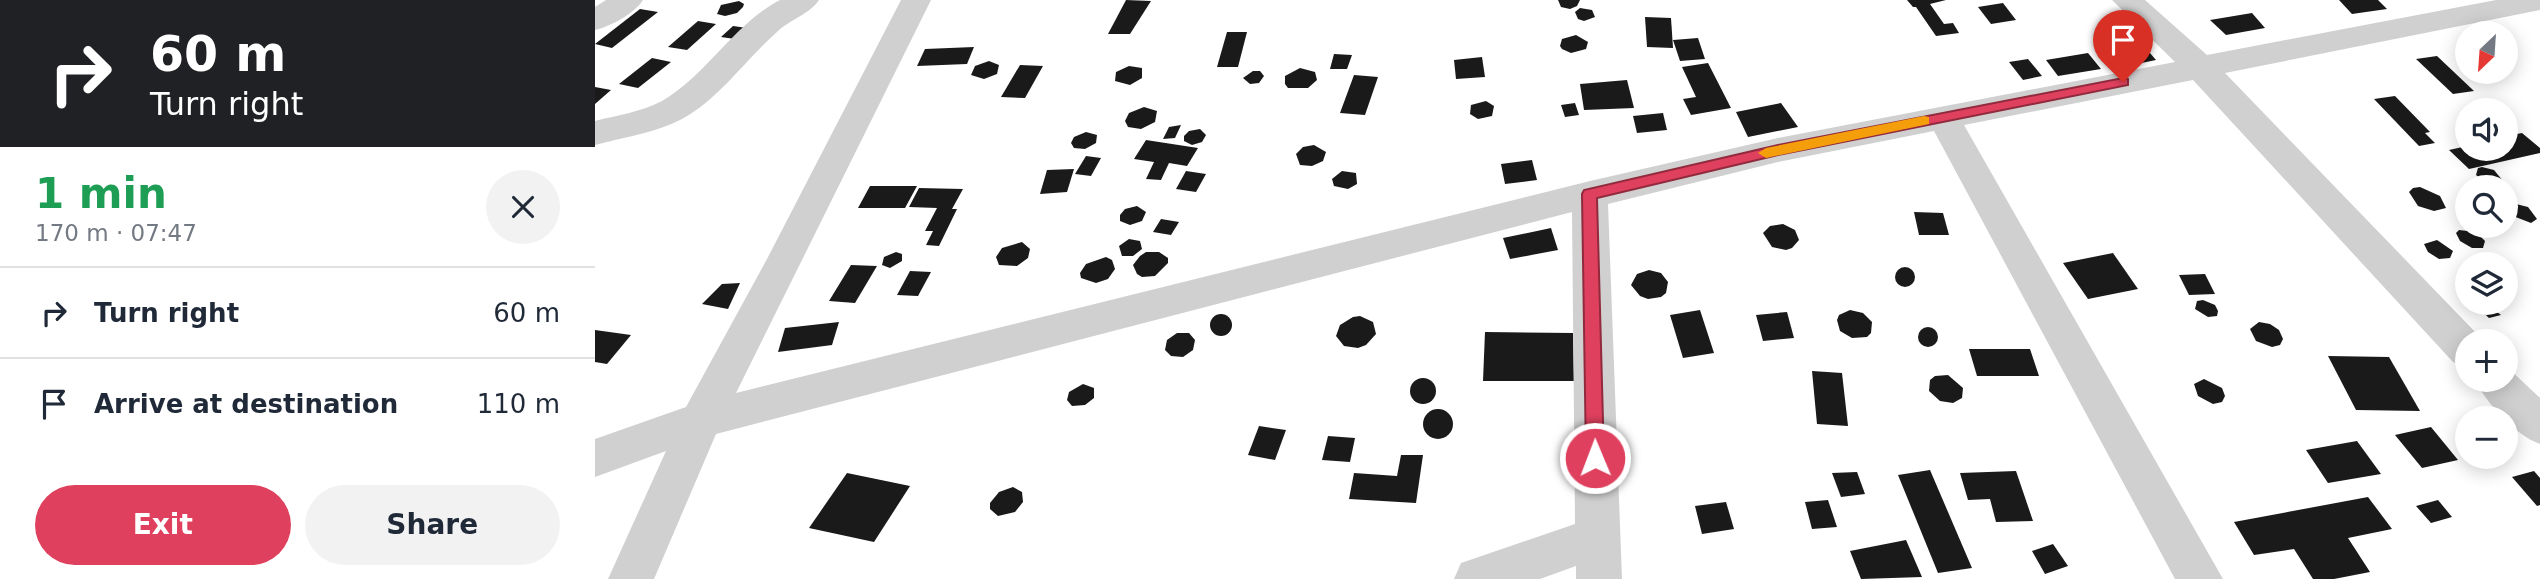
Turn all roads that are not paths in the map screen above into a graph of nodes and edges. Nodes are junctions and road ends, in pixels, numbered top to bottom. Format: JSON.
{"nodes":[{"id":1,"x":628,"y":0,"type":"edge"},
{"id":2,"x":804,"y":0,"type":"edge"},
{"id":3,"x":916,"y":0,"type":"edge"},
{"id":4,"x":2127,"y":0,"type":"edge"},
{"id":5,"x":2540,"y":1,"type":"edge"},
{"id":6,"x":595,"y":20,"type":"edge"},
{"id":7,"x":2200,"y":67,"type":"junction"},
{"id":8,"x":1943,"y":117,"type":"junction"},
{"id":9,"x":595,"y":134,"type":"edge"},
{"id":10,"x":1590,"y":194,"type":"junction"},
{"id":11,"x":2455,"y":337,"type":"edge"},
{"id":12,"x":2507,"y":392,"type":"edge"},
{"id":13,"x":701,"y":420,"type":"junction"},
{"id":14,"x":2540,"y":426,"type":"edge"},
{"id":15,"x":595,"y":458,"type":"edge"},
{"id":16,"x":1597,"y":558,"type":"edge"},
{"id":17,"x":631,"y":579,"type":"edge"},
{"id":18,"x":1477,"y":579,"type":"edge"},
{"id":19,"x":2200,"y":579,"type":"edge"}],
"edges":[{"from":1,"to":6,"type":"street"},
{"from":2,"to":9,"type":"street"},
{"from":3,"to":13,"type":"street"},
{"from":4,"to":7,"type":"street"},
{"from":5,"to":7,"type":"street"},
{"from":7,"to":8,"type":"street"},
{"from":7,"to":11,"type":"street"},
{"from":8,"to":10,"type":"street"},
{"from":8,"to":19,"type":"street"},
{"from":10,"to":13,"type":"street"},
{"from":10,"to":16,"type":"street"},
{"from":12,"to":14,"type":"street"},
{"from":13,"to":15,"type":"street"},
{"from":13,"to":17,"type":"street"},
{"from":16,"to":18,"type":"street"}]}
